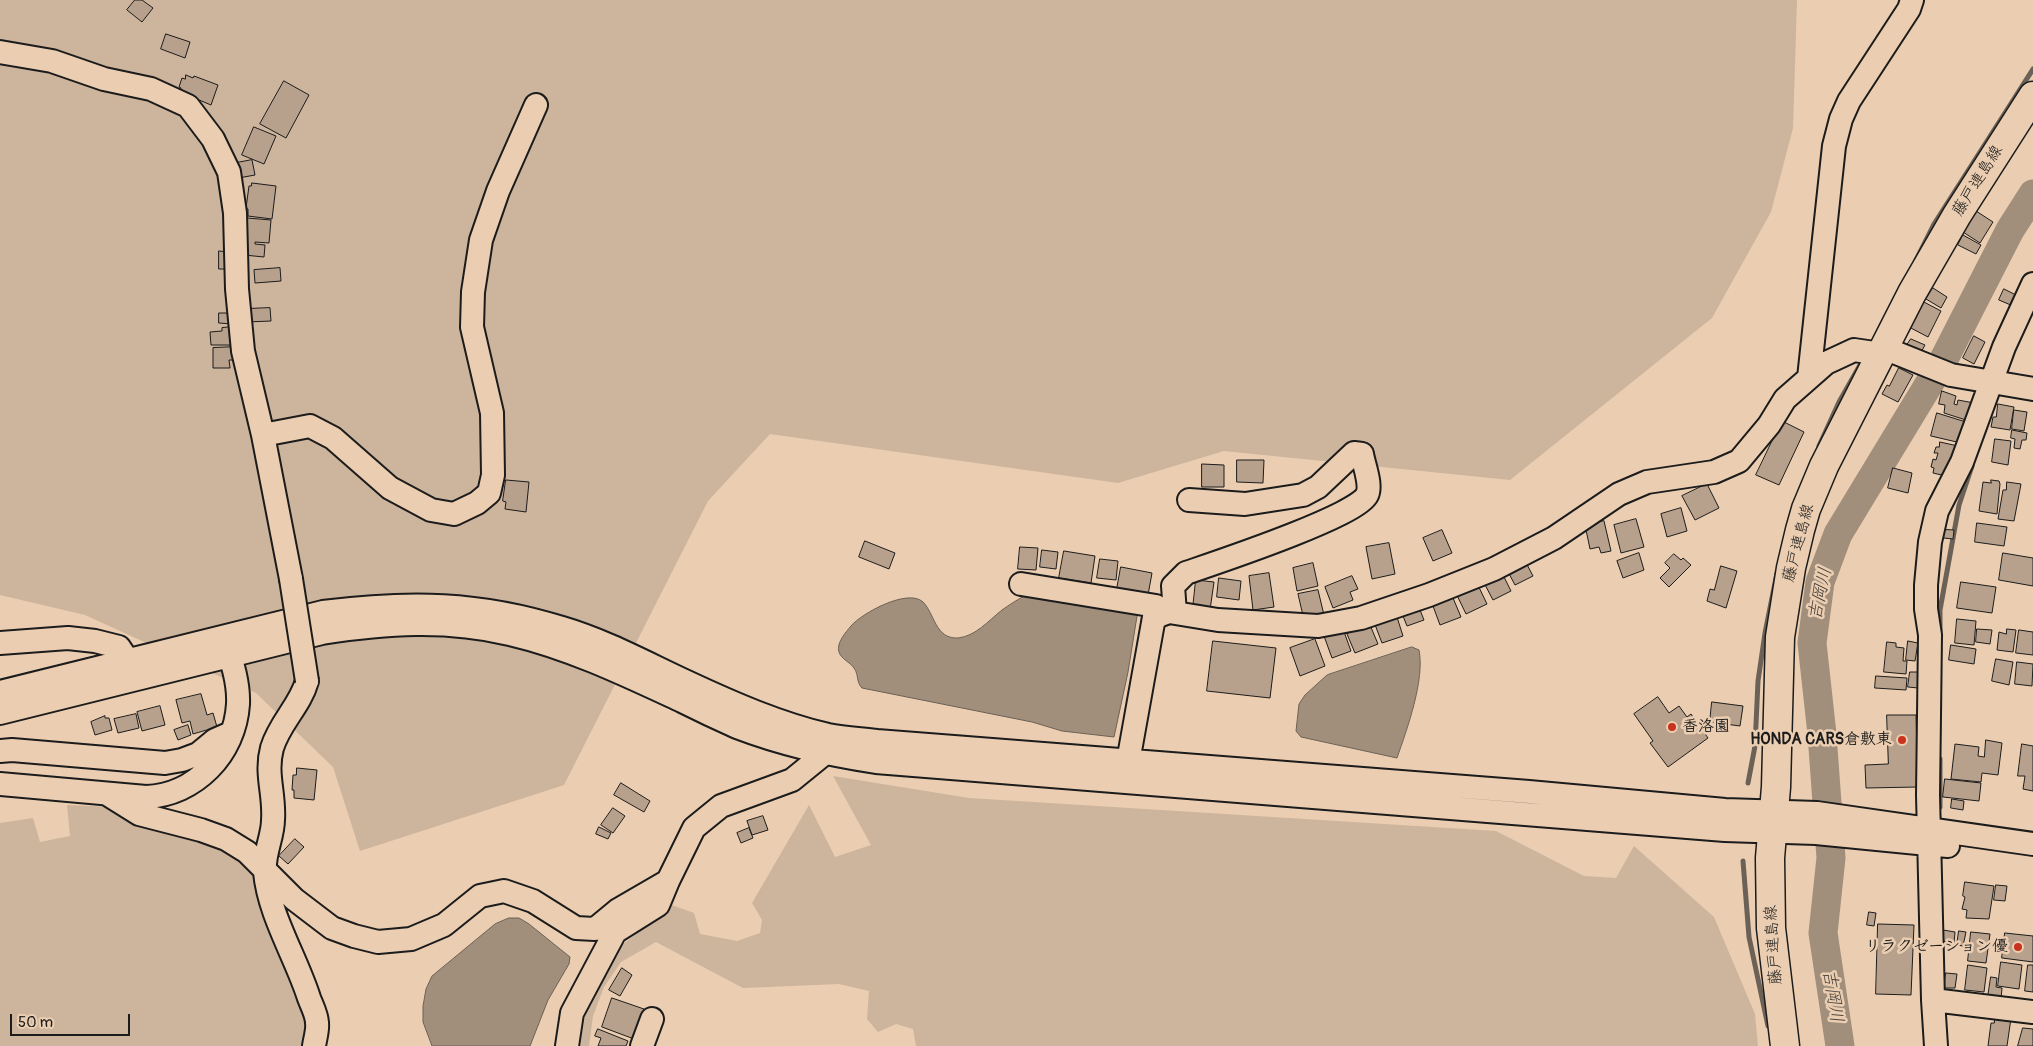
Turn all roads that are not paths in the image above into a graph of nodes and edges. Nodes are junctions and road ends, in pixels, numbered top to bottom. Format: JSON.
{"nodes":[{"id":1,"x":1912,"y":0,"type":"edge"},
{"id":2,"x":0,"y":52,"type":"edge"},
{"id":3,"x":2033,"y":96,"type":"edge"},
{"id":4,"x":536,"y":106,"type":"dead end"},
{"id":5,"x":2033,"y":284,"type":"edge"},
{"id":6,"x":1882,"y":351,"type":"junction"},
{"id":7,"x":1809,"y":378,"type":"junction"},
{"id":8,"x":1997,"y":383,"type":"junction"},
{"id":9,"x":2033,"y":389,"type":"edge"},
{"id":10,"x":263,"y":435,"type":"junction"},
{"id":11,"x":1190,"y":500,"type":"dead end"},
{"id":12,"x":1020,"y":584,"type":"dead end"},
{"id":13,"x":1175,"y":613,"type":"junction"},
{"id":14,"x":1153,"y":622,"type":"junction"},
{"id":15,"x":0,"y":643,"type":"edge"},
{"id":16,"x":226,"y":646,"type":"junction"},
{"id":17,"x":127,"y":659,"type":"junction"},
{"id":18,"x":0,"y":692,"type":"edge"},
{"id":19,"x":0,"y":712,"type":"edge"},
{"id":20,"x":232,"y":733,"type":"junction"},
{"id":21,"x":826,"y":744,"type":"junction"},
{"id":22,"x":0,"y":751,"type":"edge"},
{"id":23,"x":1128,"y":762,"type":"junction"},
{"id":24,"x":0,"y":784,"type":"edge"},
{"id":25,"x":107,"y":794,"type":"junction"},
{"id":26,"x":1774,"y":822,"type":"junction"},
{"id":27,"x":1930,"y":836,"type":"junction"},
{"id":28,"x":2033,"y":844,"type":"edge"},
{"id":29,"x":2033,"y":859,"type":"edge"},
{"id":30,"x":264,"y":871,"type":"junction"},
{"id":31,"x":668,"y":881,"type":"junction"},
{"id":32,"x":1940,"y":1001,"type":"junction"},
{"id":33,"x":2033,"y":1012,"type":"edge"},
{"id":34,"x":652,"y":1020,"type":"dead end"},
{"id":35,"x":314,"y":1046,"type":"edge"},
{"id":36,"x":566,"y":1046,"type":"edge"},
{"id":37,"x":642,"y":1046,"type":"edge"},
{"id":38,"x":1785,"y":1046,"type":"edge"},
{"id":39,"x":1936,"y":1046,"type":"edge"}],
"edges":[{"from":1,"to":7,"type":"street"},
{"from":2,"to":10,"type":"street"},
{"from":3,"to":6,"type":"main road","name":"藤戸連島線"},
{"from":4,"to":10,"type":"street"},
{"from":5,"to":8,"type":"street"},
{"from":6,"to":7,"type":"street"},
{"from":6,"to":8,"type":"street"},
{"from":6,"to":26,"type":"main road","name":"藤戸連島線"},
{"from":7,"to":13,"type":"street"},
{"from":8,"to":9,"type":"street"},
{"from":8,"to":27,"type":"street"},
{"from":10,"to":30,"type":"street","bridge":true},
{"from":11,"to":13,"type":"street"},
{"from":12,"to":14,"type":"street"},
{"from":13,"to":14,"type":"street"},
{"from":14,"to":23,"type":"street"},
{"from":15,"to":17,"type":"street"},
{"from":16,"to":17,"type":"street"},
{"from":16,"to":19,"type":"street"},
{"from":16,"to":20,"type":"street"},
{"from":16,"to":21,"type":"street"},
{"from":17,"to":18,"type":"street"},
{"from":20,"to":22,"type":"street"},
{"from":20,"to":25,"type":"street"},
{"from":21,"to":23,"type":"street"},
{"from":21,"to":26,"type":"street"},
{"from":21,"to":31,"type":"street"},
{"from":23,"to":26,"type":"street"},
{"from":24,"to":25,"type":"street"},
{"from":25,"to":30,"type":"street"},
{"from":26,"to":27,"type":"street"},
{"from":26,"to":38,"type":"main road","name":"藤戸連島線"},
{"from":27,"to":28,"type":"street"},
{"from":27,"to":29,"type":"street"},
{"from":27,"to":32,"type":"street"},
{"from":30,"to":31,"type":"street"},
{"from":30,"to":35,"type":"street"},
{"from":31,"to":36,"type":"street"},
{"from":32,"to":33,"type":"street"},
{"from":32,"to":39,"type":"street"},
{"from":34,"to":37,"type":"street"}]}
